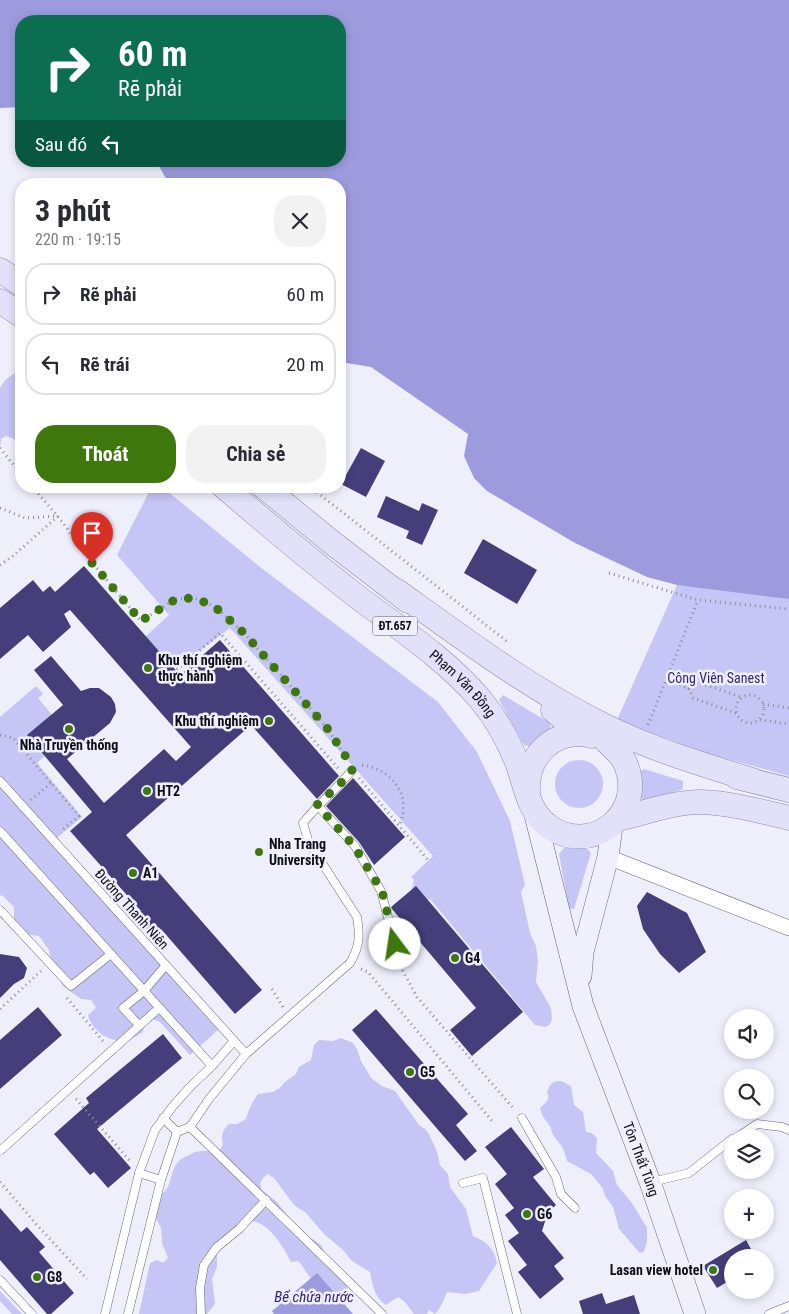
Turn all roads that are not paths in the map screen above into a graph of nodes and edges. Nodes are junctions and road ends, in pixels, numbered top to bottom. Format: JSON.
{"nodes":[{"id":1,"x":0,"y":270,"type":"edge"},
{"id":2,"x":15,"y":280,"type":"edge"},
{"id":3,"x":0,"y":301,"type":"edge"},
{"id":4,"x":15,"y":311,"type":"edge"},
{"id":5,"x":231,"y":493,"type":"edge"},
{"id":6,"x":272,"y":493,"type":"edge"},
{"id":7,"x":397,"y":590,"type":"junction"},
{"id":8,"x":582,"y":734,"type":"junction"},
{"id":9,"x":607,"y":742,"type":"junction"},
{"id":10,"x":352,"y":770,"type":"road end"},
{"id":11,"x":752,"y":780,"type":"junction"},
{"id":12,"x":0,"y":781,"type":"edge"},
{"id":13,"x":789,"y":790,"type":"edge"},
{"id":14,"x":532,"y":804,"type":"junction"},
{"id":15,"x":317,"y":805,"type":"junction"},
{"id":16,"x":789,"y":818,"type":"edge"},
{"id":17,"x":615,"y":822,"type":"junction"},
{"id":18,"x":0,"y":831,"type":"edge"},
{"id":19,"x":608,"y":857,"type":"junction"},
{"id":20,"x":0,"y":910,"type":"edge"},
{"id":21,"x":789,"y":928,"type":"edge"},
{"id":22,"x":395,"y":944,"type":"road end"},
{"id":23,"x":111,"y":954,"type":"junction"},
{"id":24,"x":166,"y":965,"type":"junction"},
{"id":25,"x":144,"y":991,"type":"junction"},
{"id":26,"x":583,"y":1006,"type":"junction"},
{"id":27,"x":159,"y":1008,"type":"junction"},
{"id":28,"x":139,"y":1025,"type":"junction"},
{"id":29,"x":234,"y":1041,"type":"junction"},
{"id":30,"x":246,"y":1054,"type":"junction"},
{"id":31,"x":212,"y":1066,"type":"junction"},
{"id":32,"x":163,"y":1118,"type":"junction"},
{"id":33,"x":522,"y":1118,"type":"road end"},
{"id":34,"x":190,"y":1127,"type":"junction"},
{"id":35,"x":749,"y":1129,"type":"edge"},
{"id":36,"x":789,"y":1130,"type":"edge"},
{"id":37,"x":177,"y":1132,"type":"junction"},
{"id":38,"x":724,"y":1146,"type":"edge"},
{"id":39,"x":0,"y":1151,"type":"edge"},
{"id":40,"x":139,"y":1173,"type":"junction"},
{"id":41,"x":161,"y":1180,"type":"junction"},
{"id":42,"x":650,"y":1182,"type":"junction"},
{"id":43,"x":462,"y":1183,"type":"dead end"},
{"id":44,"x":266,"y":1200,"type":"junction"},
{"id":45,"x":575,"y":1208,"type":"dead end"},
{"id":46,"x":0,"y":1280,"type":"edge"},
{"id":47,"x":789,"y":1306,"type":"edge"},
{"id":48,"x":32,"y":1314,"type":"edge"},
{"id":49,"x":105,"y":1314,"type":"edge"},
{"id":50,"x":128,"y":1314,"type":"edge"},
{"id":51,"x":201,"y":1314,"type":"edge"},
{"id":52,"x":382,"y":1314,"type":"edge"},
{"id":53,"x":517,"y":1314,"type":"edge"},
{"id":54,"x":695,"y":1314,"type":"edge"},
{"id":55,"x":769,"y":1314,"type":"edge"}],
"edges":[{"from":1,"to":2,"type":"main road"},
{"from":3,"to":4,"type":"main road"},
{"from":5,"to":14,"type":"main road","name":"Phạm Văn Đồng","number":"ĐT.657"},
{"from":6,"to":7,"type":"main road","name":"Phạm Văn Đồng","number":"ĐT.657"},
{"from":7,"to":8,"type":"main road","name":"Phạm Văn Đồng","number":"ĐT.657"},
{"from":7,"to":11,"type":"main road"},
{"from":8,"to":9,"type":"main road","name":"Phạm Văn Đồng","number":"ĐT.657"},
{"from":8,"to":14,"type":"main road","name":"Phạm Văn Đồng","number":"ĐT.657"},
{"from":9,"to":11,"type":"main road","name":"Phạm Văn Đồng","number":"ĐT.657"},
{"from":9,"to":17,"type":"main road","name":"Phạm Văn Đồng","number":"ĐT.657"},
{"from":10,"to":15,"type":"lane"},
{"from":11,"to":13,"type":"main road","name":"Phạm Văn Đồng","number":"ĐT.657"},
{"from":12,"to":24,"type":"lane","name":"Đường Thanh Niên"},
{"from":14,"to":17,"type":"main road","name":"Phạm Văn Đồng","number":"ĐT.657"},
{"from":14,"to":26,"type":"main road","name":"Tôn Thất Tùng"},
{"from":15,"to":22,"type":"lane"},
{"from":15,"to":30,"type":"lane"},
{"from":16,"to":17,"type":"main road","name":"Phạm Văn Đồng","number":"ĐT.657"},
{"from":17,"to":19,"type":"main road","name":"Tôn Thất Tùng"},
{"from":18,"to":23,"type":"lane"},
{"from":19,"to":21,"type":"street"},
{"from":19,"to":26,"type":"main road","name":"Tôn Thất Tùng"},
{"from":20,"to":23,"type":"lane"},
{"from":23,"to":25,"type":"lane"},
{"from":24,"to":25,"type":"lane"},
{"from":24,"to":29,"type":"lane","name":"Đường Thanh Niên"},
{"from":25,"to":27,"type":"lane"},
{"from":25,"to":28,"type":"lane"},
{"from":26,"to":42,"type":"main road","name":"Tôn Thất Tùng"},
{"from":27,"to":28,"type":"lane"},
{"from":27,"to":31,"type":"lane"},
{"from":28,"to":39,"type":"lane"},
{"from":29,"to":30,"type":"lane","name":"Đường Thanh Niên"},
{"from":29,"to":31,"type":"lane"},
{"from":30,"to":34,"type":"lane"},
{"from":31,"to":32,"type":"lane"},
{"from":32,"to":37,"type":"lane"},
{"from":32,"to":40,"type":"lane"},
{"from":33,"to":45,"type":"lane"},
{"from":34,"to":37,"type":"lane"},
{"from":34,"to":44,"type":"lane"},
{"from":35,"to":36,"type":"lane"},
{"from":37,"to":41,"type":"lane"},
{"from":38,"to":42,"type":"lane"},
{"from":40,"to":41,"type":"lane"},
{"from":40,"to":49,"type":"lane"},
{"from":41,"to":50,"type":"lane"},
{"from":42,"to":54,"type":"main road","name":"Tôn Thất Tùng"},
{"from":43,"to":53,"type":"lane"},
{"from":44,"to":51,"type":"lane"},
{"from":44,"to":52,"type":"lane"},
{"from":46,"to":48,"type":"lane"},
{"from":47,"to":55,"type":"lane"}]}
